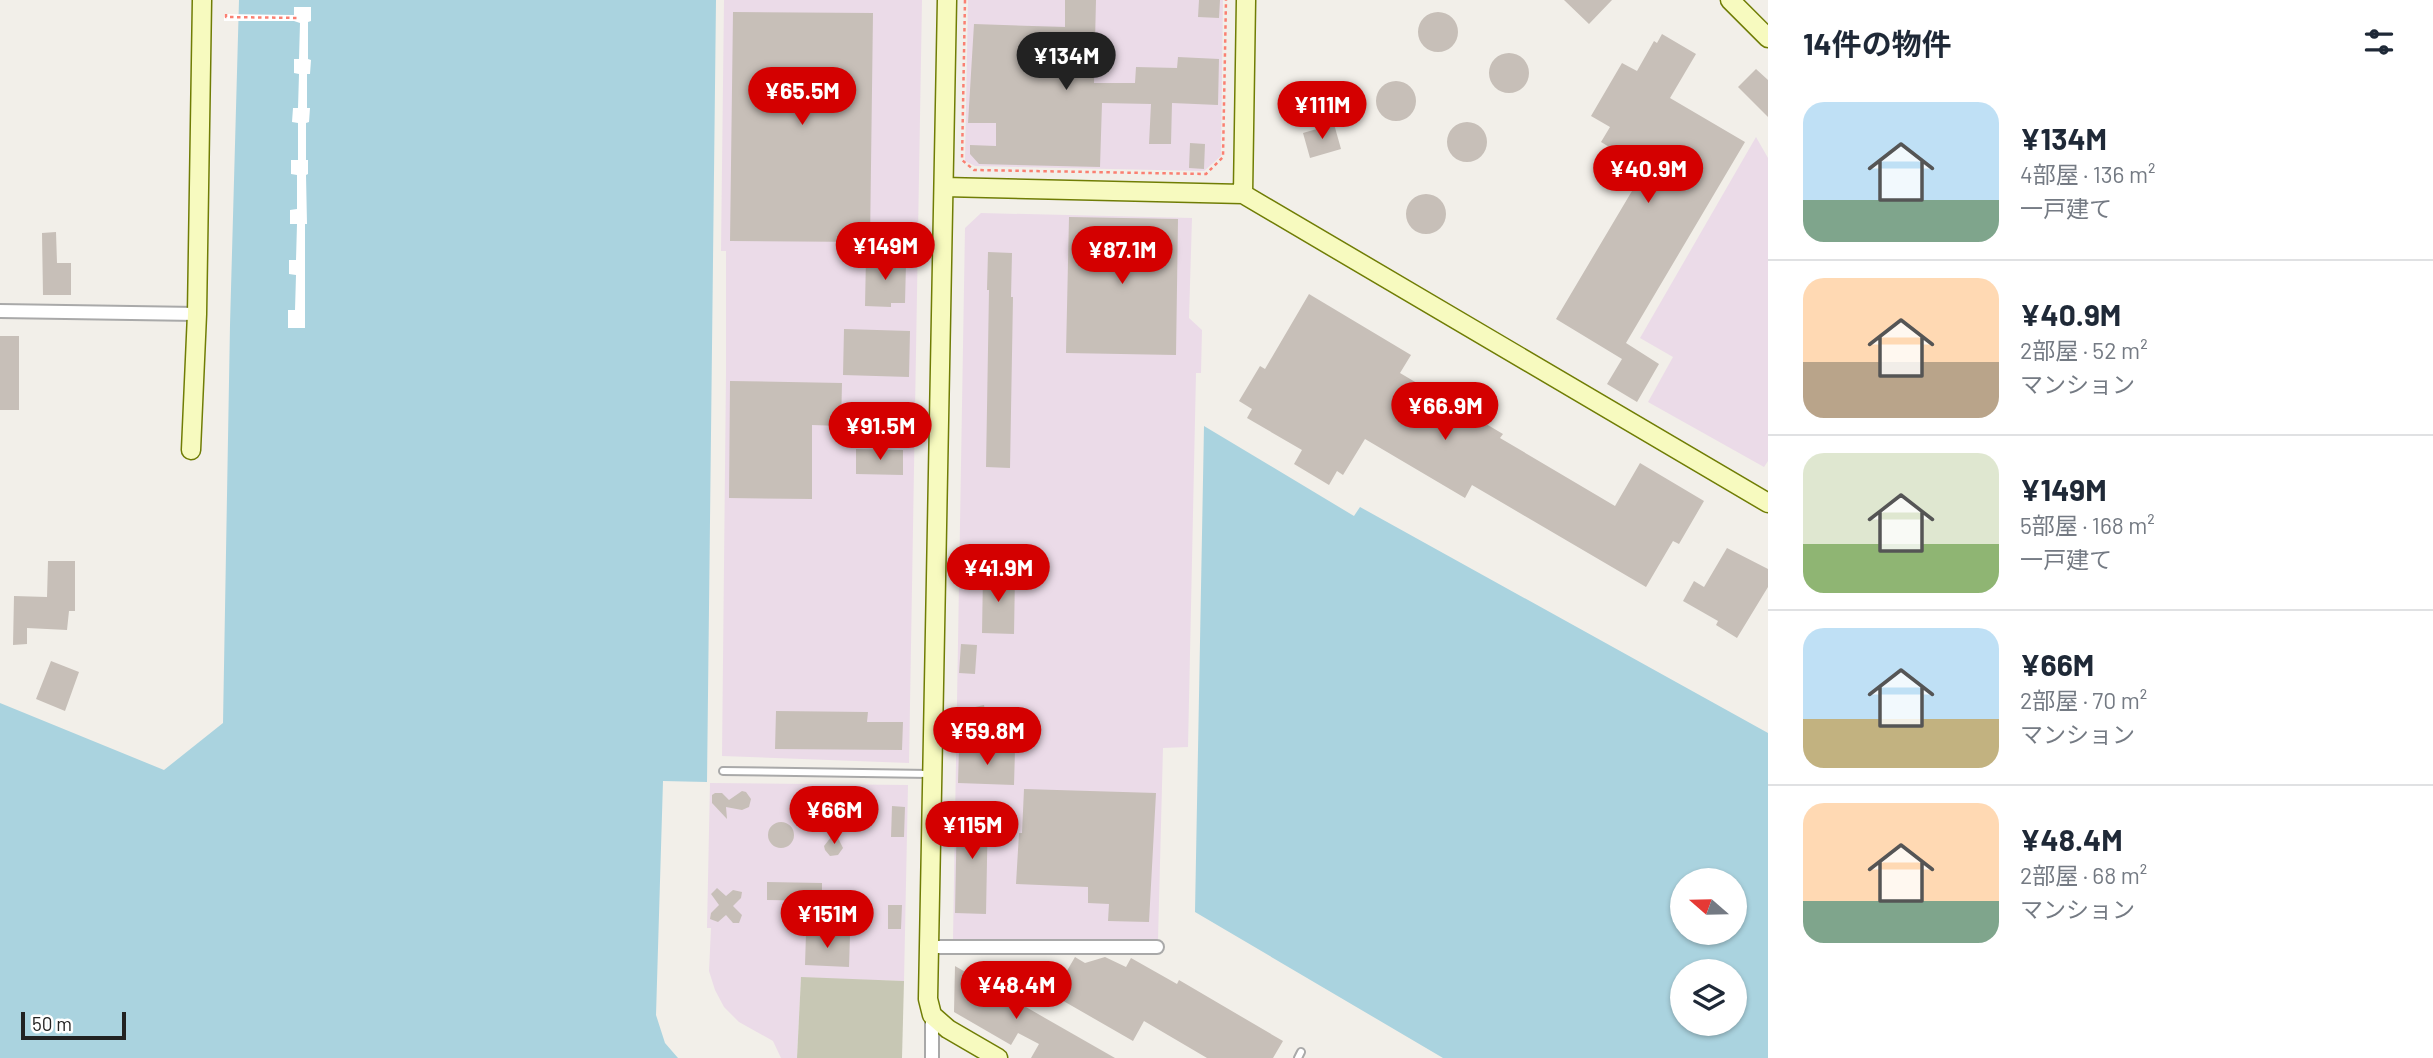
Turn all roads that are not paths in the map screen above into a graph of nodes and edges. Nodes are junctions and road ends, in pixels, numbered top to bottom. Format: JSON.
{"nodes":[{"id":1,"x":202,"y":0,"type":"edge"},
{"id":2,"x":947,"y":0,"type":"edge"},
{"id":3,"x":1246,"y":0,"type":"edge"},
{"id":4,"x":1730,"y":0,"type":"edge"},
{"id":5,"x":1749,"y":0,"type":"edge"},
{"id":6,"x":1750,"y":20,"type":"junction"},
{"id":7,"x":1768,"y":38,"type":"edge"},
{"id":8,"x":944,"y":187,"type":"junction"},
{"id":9,"x":1243,"y":194,"type":"junction"},
{"id":10,"x":0,"y":311,"type":"edge"},
{"id":11,"x":197,"y":314,"type":"junction"},
{"id":12,"x":191,"y":450,"type":"dead end"},
{"id":13,"x":1768,"y":503,"type":"edge"},
{"id":14,"x":723,"y":771,"type":"dead end"},
{"id":15,"x":932,"y":774,"type":"junction"},
{"id":16,"x":929,"y":947,"type":"junction"},
{"id":17,"x":1157,"y":947,"type":"dead end"},
{"id":18,"x":932,"y":1015,"type":"junction"},
{"id":19,"x":932,"y":1058,"type":"edge"},
{"id":20,"x":998,"y":1058,"type":"edge"}],
"edges":[{"from":1,"to":11,"type":"street"},
{"from":2,"to":8,"type":"street"},
{"from":3,"to":9,"type":"street"},
{"from":4,"to":6,"type":"street"},
{"from":5,"to":6,"type":"street"},
{"from":6,"to":7,"type":"street"},
{"from":8,"to":9,"type":"street"},
{"from":8,"to":15,"type":"street"},
{"from":9,"to":13,"type":"street"},
{"from":10,"to":11,"type":"street"},
{"from":11,"to":12,"type":"street"},
{"from":14,"to":15,"type":"lane"},
{"from":15,"to":16,"type":"street"},
{"from":16,"to":17,"type":"street"},
{"from":16,"to":18,"type":"street"},
{"from":18,"to":19,"type":"street"},
{"from":18,"to":20,"type":"street"}]}
